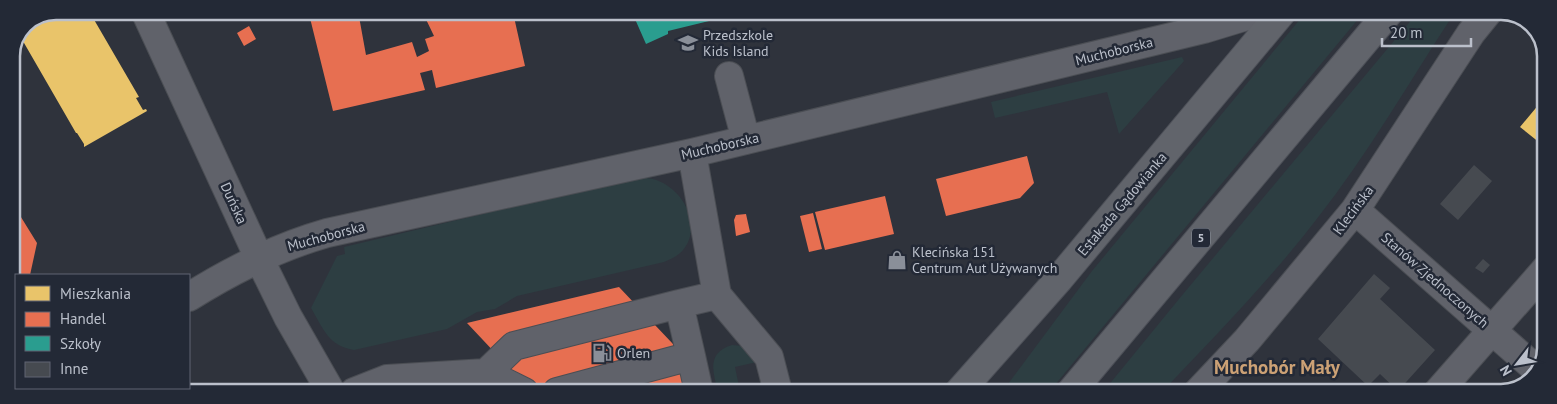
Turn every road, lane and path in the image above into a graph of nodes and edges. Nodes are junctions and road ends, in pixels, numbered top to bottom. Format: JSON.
{"nodes":[{"id":1,"x":149,"y":20,"type":"edge"},
{"id":2,"x":1234,"y":20,"type":"edge"},
{"id":3,"x":1275,"y":20,"type":"edge"},
{"id":4,"x":1382,"y":20,"type":"edge"},
{"id":5,"x":1482,"y":20,"type":"edge"},
{"id":6,"x":729,"y":76,"type":"dead end"},
{"id":7,"x":746,"y":140,"type":"junction"},
{"id":8,"x":692,"y":153,"type":"junction"},
{"id":9,"x":1355,"y":210,"type":"junction"},
{"id":10,"x":259,"y":258,"type":"junction"},
{"id":11,"x":1537,"y":279,"type":"edge"},
{"id":12,"x":718,"y":295,"type":"junction"},
{"id":13,"x":190,"y":296,"type":"edge"},
{"id":14,"x":679,"y":304,"type":"junction"},
{"id":15,"x":1492,"y":331,"type":"junction"},
{"id":16,"x":691,"y":356,"type":"junction"},
{"id":17,"x":1532,"y":366,"type":"edge"},
{"id":18,"x":486,"y":373,"type":"junction"},
{"id":19,"x":326,"y":384,"type":"edge"},
{"id":20,"x":374,"y":384,"type":"edge"},
{"id":21,"x":508,"y":384,"type":"edge"},
{"id":22,"x":587,"y":384,"type":"edge"},
{"id":23,"x":696,"y":384,"type":"edge"},
{"id":24,"x":776,"y":384,"type":"edge"},
{"id":25,"x":966,"y":384,"type":"edge"},
{"id":26,"x":1078,"y":384,"type":"edge"},
{"id":27,"x":1205,"y":384,"type":"edge"},
{"id":28,"x":1445,"y":384,"type":"edge"}],
"edges":[{"from":1,"to":10,"type":"street","name":"Duńska"},
{"from":2,"to":7,"type":"street","name":"Muchoborska"},
{"from":3,"to":25,"type":"main road","name":"Estakada Gądowianka"},
{"from":4,"to":26,"type":"main road","number":"5"},
{"from":5,"to":9,"type":"street","name":"Klecińska"},
{"from":6,"to":7,"type":"street"},
{"from":7,"to":8,"type":"street","name":"Muchoborska"},
{"from":8,"to":10,"type":"street","name":"Muchoborska"},
{"from":8,"to":12,"type":"street"},
{"from":9,"to":15,"type":"street","name":"Stanów Zjednoczonych"},
{"from":9,"to":27,"type":"street","name":"Klecińska"},
{"from":10,"to":13,"type":"street","name":"Muchoborska"},
{"from":10,"to":19,"type":"street","name":"Duńska"},
{"from":11,"to":15,"type":"street"},
{"from":12,"to":14,"type":"street"},
{"from":12,"to":24,"type":"street"},
{"from":14,"to":16,"type":"street"},
{"from":14,"to":18,"type":"street"},
{"from":15,"to":17,"type":"street","name":"Stanów Zjednoczonych"},
{"from":15,"to":28,"type":"street"},
{"from":16,"to":22,"type":"street"},
{"from":16,"to":23,"type":"street"},
{"from":18,"to":20,"type":"street"},
{"from":18,"to":21,"type":"street"}]}
